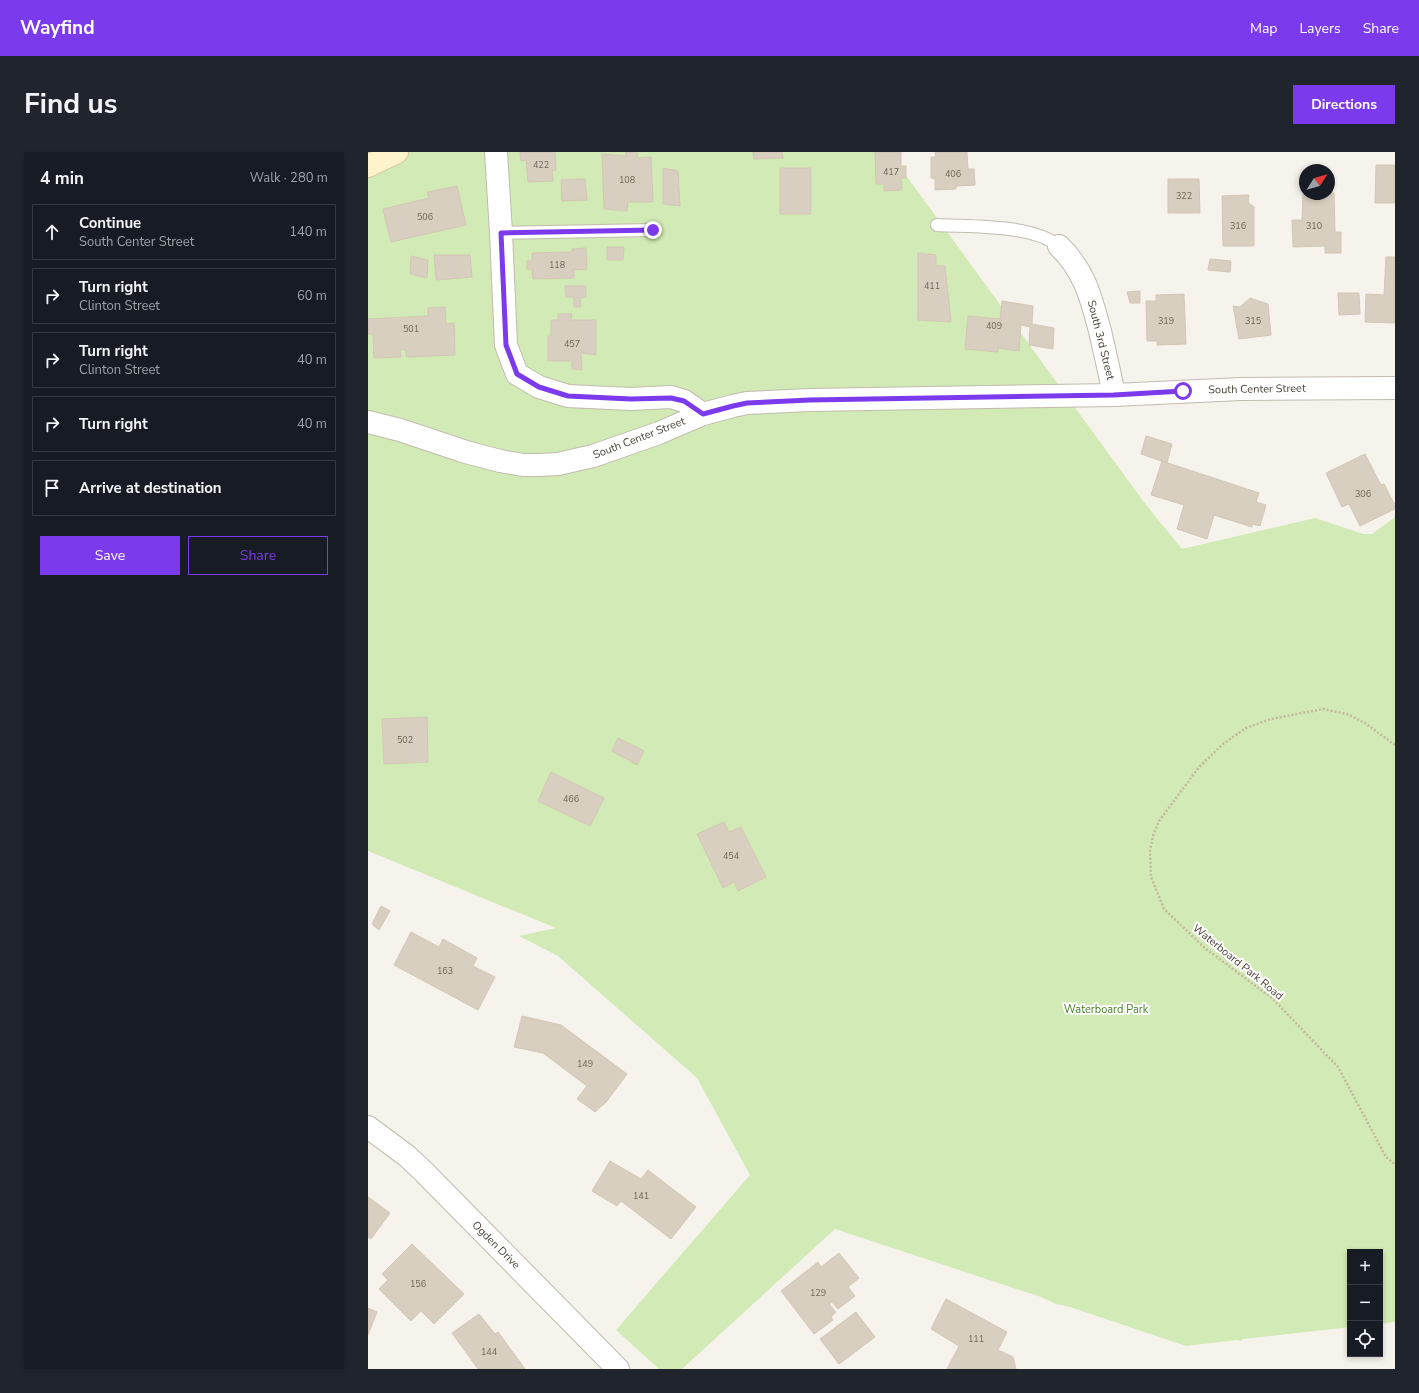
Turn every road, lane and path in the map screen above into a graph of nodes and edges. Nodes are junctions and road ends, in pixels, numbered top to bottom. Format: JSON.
{"nodes":[{"id":1,"x":397,"y":152,"type":"edge"},
{"id":2,"x":496,"y":152,"type":"edge"},
{"id":3,"x":368,"y":166,"type":"edge"},
{"id":4,"x":937,"y":225,"type":"dead end"},
{"id":5,"x":653,"y":230,"type":"dead end"},
{"id":6,"x":501,"y":233,"type":"junction"},
{"id":7,"x":1059,"y":246,"type":"joint"},
{"id":8,"x":1395,"y":388,"type":"edge"},
{"id":9,"x":1114,"y":395,"type":"junction"},
{"id":10,"x":703,"y":414,"type":"junction"},
{"id":11,"x":368,"y":422,"type":"edge"},
{"id":12,"x":1395,"y":745,"type":"edge"},
{"id":13,"x":368,"y":1127,"type":"edge"},
{"id":14,"x":1395,"y":1164,"type":"edge"},
{"id":15,"x":618,"y":1369,"type":"edge"}],
"edges":[{"from":1,"to":3,"type":"main road"},
{"from":2,"to":6,"type":"street"},
{"from":4,"to":7,"type":"lane"},
{"from":5,"to":6,"type":"lane"},
{"from":6,"to":10,"type":"street"},
{"from":7,"to":9,"type":"street","name":"South 3rd Street"},
{"from":8,"to":9,"type":"street","name":"South Center Street"},
{"from":9,"to":10,"type":"street","name":"South Center Street"},
{"from":10,"to":11,"type":"street","name":"South Center Street"},
{"from":12,"to":14,"type":"path","name":"Waterboard Park Road"},
{"from":13,"to":15,"type":"street","name":"Ogden Drive"}]}
